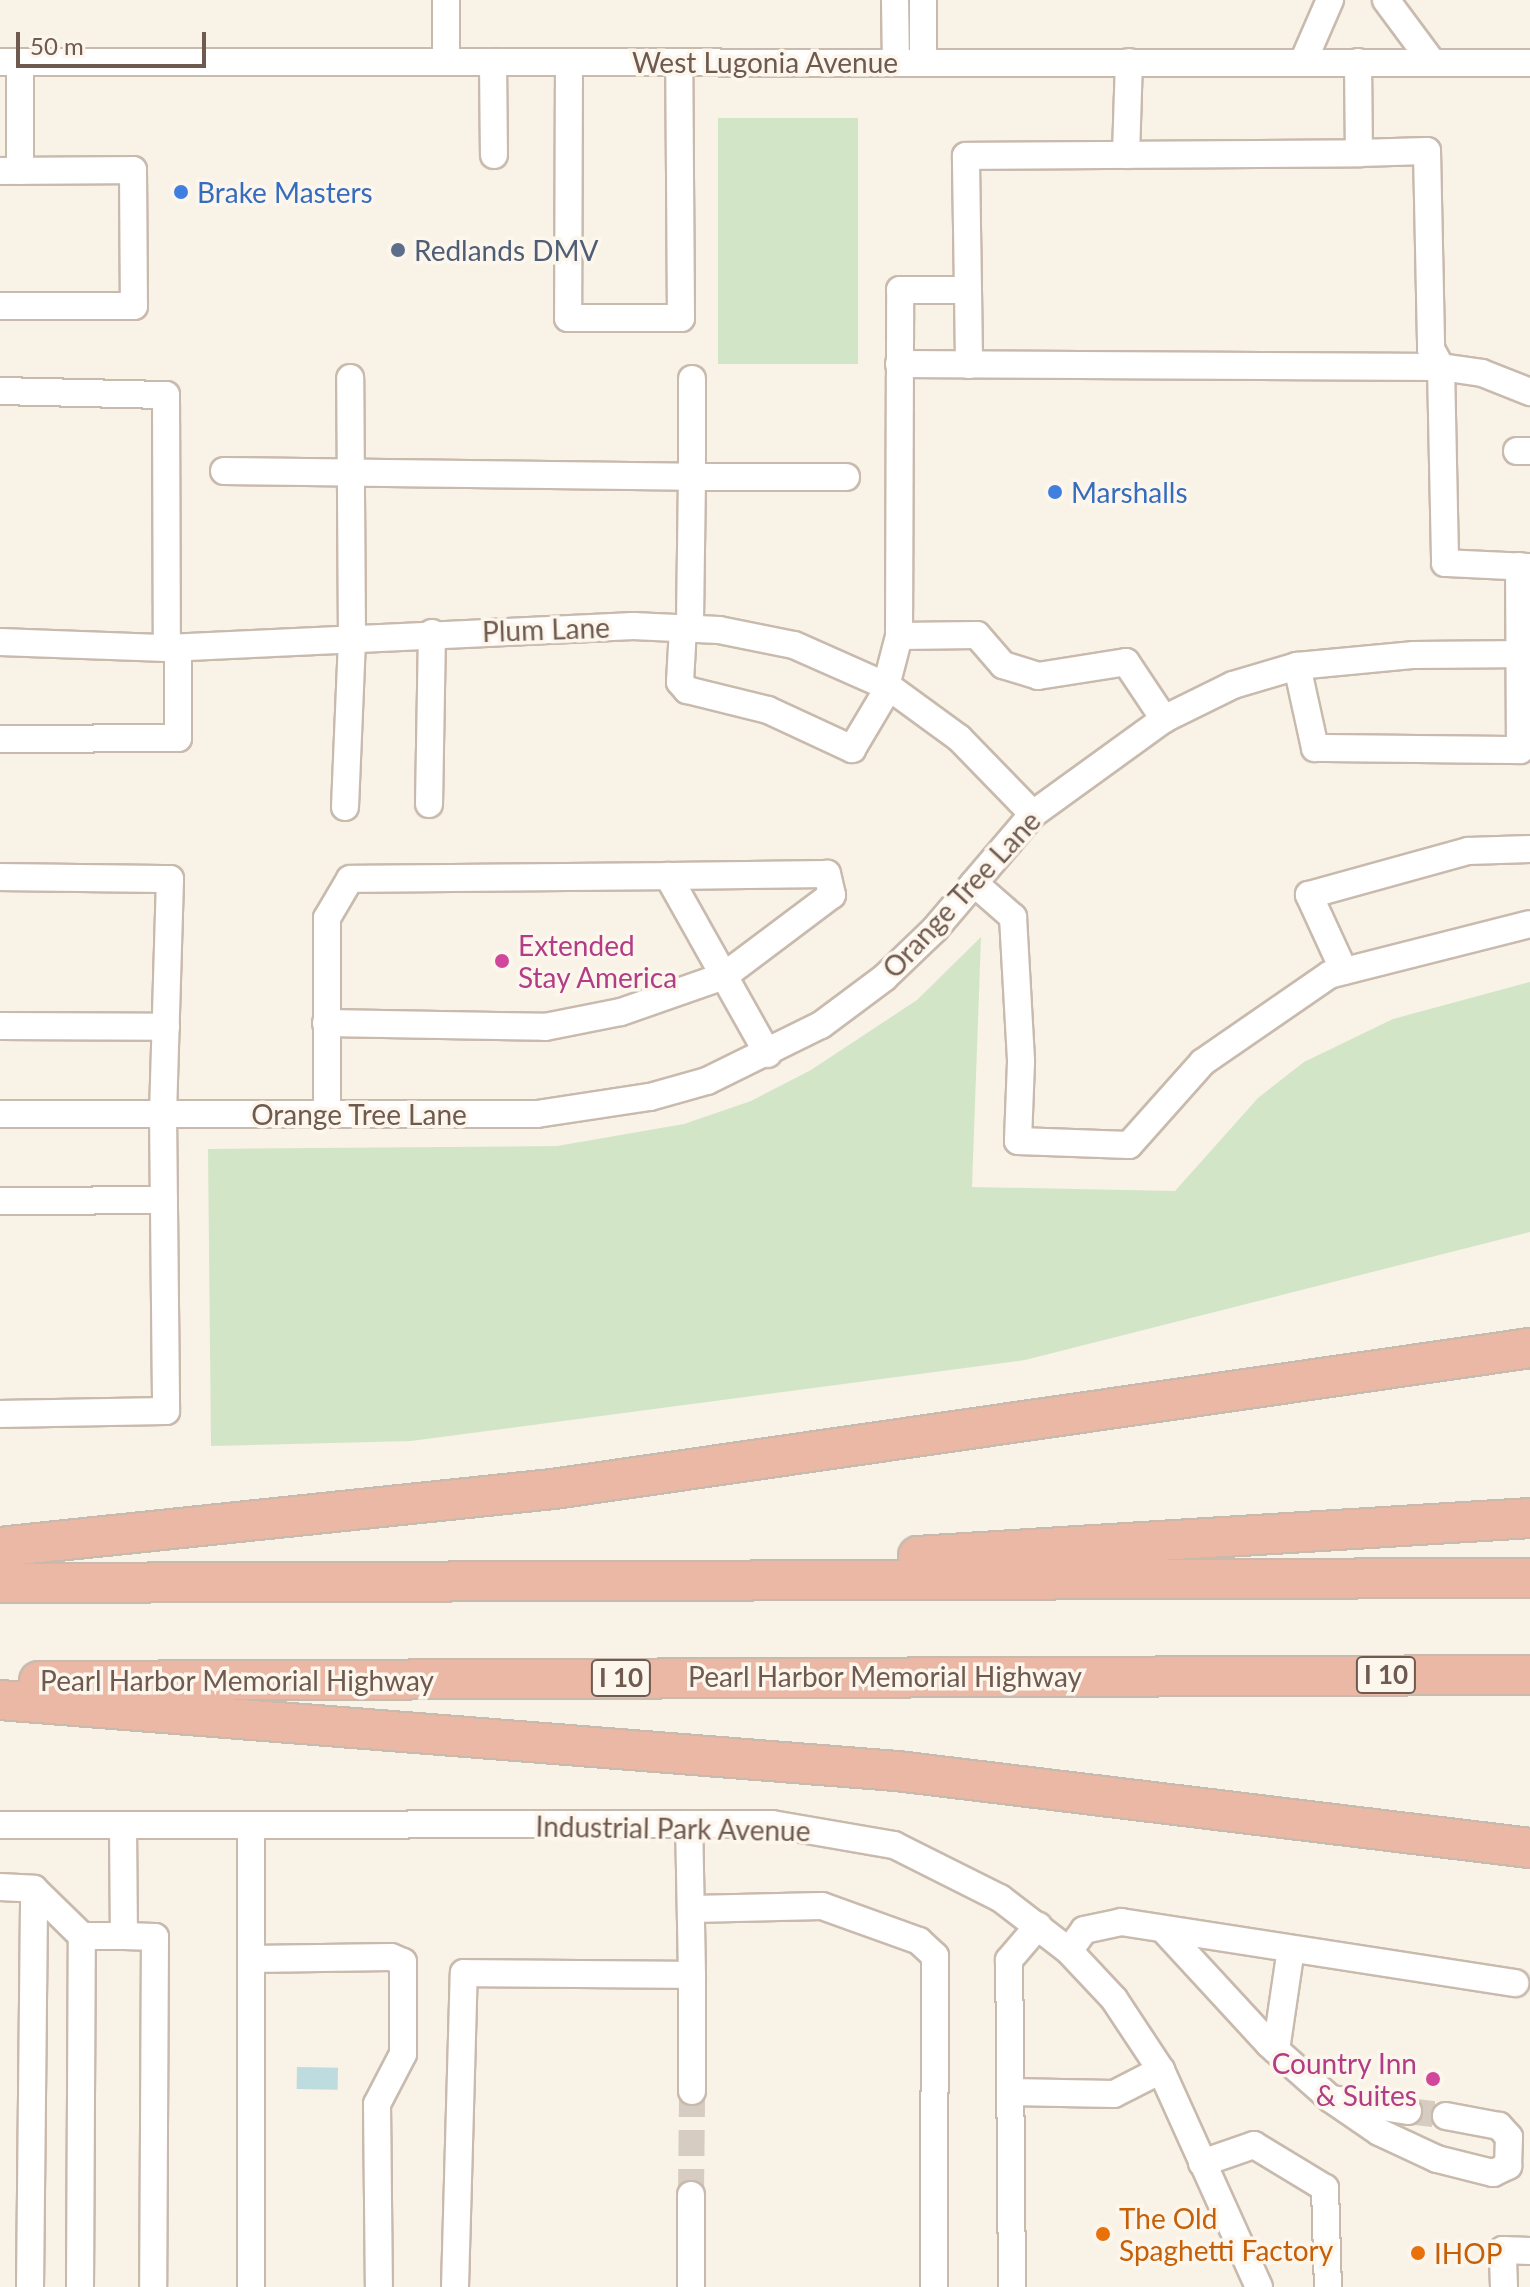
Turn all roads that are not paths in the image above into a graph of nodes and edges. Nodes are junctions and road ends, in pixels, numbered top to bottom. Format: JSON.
{"nodes":[{"id":1,"x":446,"y":0,"type":"edge"},
{"id":2,"x":895,"y":0,"type":"edge"},
{"id":3,"x":923,"y":0,"type":"edge"},
{"id":4,"x":1330,"y":0,"type":"edge"},
{"id":5,"x":1386,"y":0,"type":"edge"},
{"id":6,"x":10,"y":62,"type":"edge"},
{"id":7,"x":446,"y":62,"type":"junction"},
{"id":8,"x":493,"y":62,"type":"junction"},
{"id":9,"x":569,"y":62,"type":"junction"},
{"id":10,"x":679,"y":62,"type":"junction"},
{"id":11,"x":896,"y":62,"type":"junction"},
{"id":12,"x":923,"y":62,"type":"junction"},
{"id":13,"x":1129,"y":62,"type":"junction"},
{"id":14,"x":1303,"y":62,"type":"junction"},
{"id":15,"x":1358,"y":62,"type":"junction"},
{"id":16,"x":1432,"y":62,"type":"junction"},
{"id":17,"x":1530,"y":63,"type":"edge"},
{"id":18,"x":1359,"y":153,"type":"junction"},
{"id":19,"x":494,"y":155,"type":"dead end"},
{"id":20,"x":1126,"y":155,"type":"junction"},
{"id":21,"x":10,"y":171,"type":"edge"},
{"id":22,"x":968,"y":290,"type":"junction"},
{"id":23,"x":0,"y":306,"type":"edge"},
{"id":24,"x":899,"y":364,"type":"junction"},
{"id":25,"x":969,"y":365,"type":"junction"},
{"id":26,"x":1441,"y":367,"type":"junction"},
{"id":27,"x":350,"y":378,"type":"dead end"},
{"id":28,"x":692,"y":379,"type":"dead end"},
{"id":29,"x":0,"y":391,"type":"edge"},
{"id":30,"x":1530,"y":392,"type":"edge"},
{"id":31,"x":224,"y":471,"type":"dead end"},
{"id":32,"x":348,"y":472,"type":"junction"},
{"id":33,"x":692,"y":477,"type":"junction"},
{"id":34,"x":846,"y":477,"type":"dead end"},
{"id":35,"x":1524,"y":566,"type":"edge"},
{"id":36,"x":687,"y":628,"type":"junction"},
{"id":37,"x":432,"y":633,"type":"junction"},
{"id":38,"x":899,"y":636,"type":"junction"},
{"id":39,"x":352,"y":637,"type":"junction"},
{"id":40,"x":0,"y":642,"type":"edge"},
{"id":41,"x":172,"y":648,"type":"junction"},
{"id":42,"x":1526,"y":654,"type":"edge"},
{"id":43,"x":1297,"y":666,"type":"junction"},
{"id":44,"x":888,"y":686,"type":"junction"},
{"id":45,"x":1164,"y":719,"type":"junction"},
{"id":46,"x":0,"y":739,"type":"edge"},
{"id":47,"x":429,"y":804,"type":"dead end"},
{"id":48,"x":345,"y":807,"type":"dead end"},
{"id":49,"x":1033,"y":814,"type":"junction"},
{"id":50,"x":1530,"y":849,"type":"edge"},
{"id":51,"x":668,"y":876,"type":"junction"},
{"id":52,"x":0,"y":877,"type":"edge"},
{"id":53,"x":974,"y":883,"type":"junction"},
{"id":54,"x":1530,"y":924,"type":"edge"},
{"id":55,"x":1344,"y":971,"type":"junction"},
{"id":56,"x":724,"y":976,"type":"junction"},
{"id":57,"x":326,"y":1023,"type":"junction"},
{"id":58,"x":0,"y":1026,"type":"edge"},
{"id":59,"x":166,"y":1027,"type":"junction"},
{"id":60,"x":768,"y":1054,"type":"junction"},
{"id":61,"x":163,"y":1113,"type":"junction"},
{"id":62,"x":327,"y":1113,"type":"junction"},
{"id":63,"x":0,"y":1114,"type":"edge"},
{"id":64,"x":164,"y":1200,"type":"junction"},
{"id":65,"x":0,"y":1201,"type":"edge"},
{"id":66,"x":1530,"y":1348,"type":"edge"},
{"id":67,"x":0,"y":1414,"type":"edge"},
{"id":68,"x":1530,"y":1518,"type":"edge"},
{"id":69,"x":0,"y":1547,"type":"edge"},
{"id":70,"x":1530,"y":1578,"type":"edge"},
{"id":71,"x":627,"y":1579,"type":"junction"},
{"id":72,"x":0,"y":1583,"type":"edge"},
{"id":73,"x":1530,"y":1675,"type":"edge"},
{"id":74,"x":0,"y":1681,"type":"edge"},
{"id":75,"x":0,"y":1700,"type":"edge"},
{"id":76,"x":0,"y":1825,"type":"edge"},
{"id":77,"x":251,"y":1825,"type":"junction"},
{"id":78,"x":689,"y":1825,"type":"junction"},
{"id":79,"x":123,"y":1826,"type":"junction"},
{"id":80,"x":1530,"y":1848,"type":"edge"},
{"id":81,"x":0,"y":1887,"type":"edge"},
{"id":82,"x":34,"y":1889,"type":"junction"},
{"id":83,"x":693,"y":1909,"type":"junction"},
{"id":84,"x":1038,"y":1926,"type":"junction"},
{"id":85,"x":1163,"y":1929,"type":"junction"},
{"id":86,"x":82,"y":1936,"type":"junction"},
{"id":87,"x":124,"y":1936,"type":"junction"},
{"id":88,"x":1291,"y":1949,"type":"junction"},
{"id":89,"x":1069,"y":1951,"type":"junction"},
{"id":90,"x":251,"y":1959,"type":"junction"},
{"id":91,"x":692,"y":1975,"type":"junction"},
{"id":92,"x":1515,"y":1983,"type":"dead end"},
{"id":93,"x":1276,"y":2050,"type":"junction"},
{"id":94,"x":1161,"y":2070,"type":"junction"},
{"id":95,"x":692,"y":2091,"type":"tunnel mouth"},
{"id":96,"x":1010,"y":2092,"type":"junction"},
{"id":97,"x":1331,"y":2099,"type":"junction"},
{"id":98,"x":1408,"y":2111,"type":"tunnel mouth"},
{"id":99,"x":1446,"y":2116,"type":"tunnel mouth"},
{"id":100,"x":1202,"y":2163,"type":"junction"},
{"id":101,"x":691,"y":2195,"type":"tunnel mouth"},
{"id":102,"x":1530,"y":2251,"type":"edge"},
{"id":103,"x":1251,"y":2285,"type":"edge"},
{"id":104,"x":30,"y":2287,"type":"edge"},
{"id":105,"x":80,"y":2287,"type":"edge"},
{"id":106,"x":153,"y":2287,"type":"edge"},
{"id":107,"x":251,"y":2287,"type":"edge"},
{"id":108,"x":379,"y":2287,"type":"edge"},
{"id":109,"x":455,"y":2287,"type":"edge"},
{"id":110,"x":691,"y":2287,"type":"edge"},
{"id":111,"x":934,"y":2287,"type":"edge"},
{"id":112,"x":1012,"y":2287,"type":"edge"},
{"id":113,"x":1328,"y":2287,"type":"edge"},
{"id":114,"x":1504,"y":2287,"type":"edge"}],
"edges":[{"from":1,"to":7,"type":"street"},
{"from":2,"to":11,"type":"street"},
{"from":3,"to":12,"type":"street"},
{"from":4,"to":14,"type":"street"},
{"from":5,"to":16,"type":"street"},
{"from":6,"to":7,"type":"street","name":"West Lugonia Avenue"},
{"from":6,"to":21,"type":"street"},
{"from":7,"to":8,"type":"street","name":"West Lugonia Avenue"},
{"from":8,"to":9,"type":"street","name":"West Lugonia Avenue"},
{"from":8,"to":19,"type":"street"},
{"from":9,"to":10,"type":"street","name":"West Lugonia Avenue"},
{"from":9,"to":10,"type":"street"},
{"from":10,"to":11,"type":"street","name":"West Lugonia Avenue"},
{"from":11,"to":12,"type":"street","name":"West Lugonia Avenue"},
{"from":12,"to":13,"type":"street","name":"West Lugonia Avenue"},
{"from":13,"to":14,"type":"street","name":"West Lugonia Avenue"},
{"from":13,"to":20,"type":"street"},
{"from":14,"to":15,"type":"street","name":"West Lugonia Avenue"},
{"from":15,"to":16,"type":"street","name":"West Lugonia Avenue"},
{"from":15,"to":18,"type":"street"},
{"from":16,"to":17,"type":"street","name":"West Lugonia Avenue"},
{"from":18,"to":20,"type":"street"},
{"from":18,"to":26,"type":"street"},
{"from":20,"to":22,"type":"street"},
{"from":21,"to":23,"type":"street"},
{"from":22,"to":24,"type":"street"},
{"from":22,"to":25,"type":"street"},
{"from":24,"to":25,"type":"street"},
{"from":24,"to":38,"type":"street"},
{"from":25,"to":26,"type":"street"},
{"from":26,"to":30,"type":"street"},
{"from":26,"to":35,"type":"street"},
{"from":27,"to":32,"type":"street"},
{"from":28,"to":33,"type":"street"},
{"from":29,"to":41,"type":"street"},
{"from":31,"to":32,"type":"street"},
{"from":32,"to":33,"type":"street"},
{"from":32,"to":39,"type":"street"},
{"from":33,"to":34,"type":"street"},
{"from":33,"to":36,"type":"street"},
{"from":35,"to":42,"type":"street"},
{"from":36,"to":37,"type":"street","name":"Plum Lane"},
{"from":36,"to":44,"type":"street","name":"Plum Lane"},
{"from":36,"to":44,"type":"street"},
{"from":37,"to":39,"type":"street","name":"Plum Lane"},
{"from":37,"to":47,"type":"street"},
{"from":38,"to":44,"type":"street"},
{"from":38,"to":45,"type":"street"},
{"from":39,"to":41,"type":"street","name":"Plum Lane"},
{"from":39,"to":48,"type":"street"},
{"from":40,"to":41,"type":"street","name":"Plum Lane"},
{"from":41,"to":46,"type":"street"},
{"from":42,"to":43,"type":"street","name":"Orange Tree Lane"},
{"from":42,"to":43,"type":"street"},
{"from":43,"to":45,"type":"street","name":"Orange Tree Lane"},
{"from":44,"to":49,"type":"street","name":"Plum Lane"},
{"from":45,"to":49,"type":"street","name":"Orange Tree Lane"},
{"from":49,"to":53,"type":"street","name":"Orange Tree Lane"},
{"from":50,"to":55,"type":"street"},
{"from":51,"to":56,"type":"street"},
{"from":51,"to":56,"type":"street"},
{"from":51,"to":57,"type":"street"},
{"from":52,"to":59,"type":"street"},
{"from":53,"to":55,"type":"street"},
{"from":53,"to":60,"type":"street","name":"Orange Tree Lane"},
{"from":54,"to":55,"type":"street"},
{"from":56,"to":57,"type":"street"},
{"from":56,"to":60,"type":"street"},
{"from":57,"to":62,"type":"street"},
{"from":58,"to":59,"type":"street"},
{"from":59,"to":61,"type":"street"},
{"from":60,"to":62,"type":"street","name":"Orange Tree Lane"},
{"from":61,"to":62,"type":"street","name":"Orange Tree Lane"},
{"from":61,"to":63,"type":"street","name":"Orange Tree Lane"},
{"from":61,"to":64,"type":"street"},
{"from":64,"to":65,"type":"street"},
{"from":64,"to":67,"type":"street"},
{"from":66,"to":69,"type":"highway"},
{"from":68,"to":71,"type":"highway"},
{"from":70,"to":71,"type":"highway"},
{"from":71,"to":72,"type":"highway"},
{"from":73,"to":74,"type":"highway","name":"Pearl Harbor Memorial Highway","number":"I 10"},
{"from":75,"to":80,"type":"highway"},
{"from":76,"to":79,"type":"street","name":"Industrial Park Avenue"},
{"from":77,"to":78,"type":"street","name":"Industrial Park Avenue"},
{"from":77,"to":79,"type":"street","name":"Industrial Park Avenue"},
{"from":77,"to":90,"type":"street"},
{"from":78,"to":83,"type":"street"},
{"from":78,"to":84,"type":"street","name":"Industrial Park Avenue"},
{"from":79,"to":87,"type":"street"},
{"from":81,"to":82,"type":"street"},
{"from":82,"to":86,"type":"street"},
{"from":82,"to":104,"type":"street"},
{"from":83,"to":91,"type":"street"},
{"from":83,"to":111,"type":"street"},
{"from":84,"to":89,"type":"street","name":"Industrial Park Avenue"},
{"from":84,"to":96,"type":"street"},
{"from":85,"to":88,"type":"street"},
{"from":85,"to":89,"type":"street"},
{"from":85,"to":93,"type":"street"},
{"from":86,"to":87,"type":"street"},
{"from":86,"to":105,"type":"street"},
{"from":87,"to":106,"type":"street"},
{"from":88,"to":92,"type":"street"},
{"from":88,"to":93,"type":"street"},
{"from":89,"to":94,"type":"street","name":"Industrial Park Avenue"},
{"from":90,"to":107,"type":"street"},
{"from":90,"to":108,"type":"street"},
{"from":91,"to":95,"type":"street"},
{"from":91,"to":109,"type":"street"},
{"from":93,"to":97,"type":"street"},
{"from":94,"to":96,"type":"street"},
{"from":94,"to":100,"type":"street","name":"Industrial Park Avenue"},
{"from":96,"to":112,"type":"street"},
{"from":97,"to":98,"type":"street"},
{"from":97,"to":99,"type":"street"},
{"from":100,"to":103,"type":"street","name":"Industrial Park Avenue"},
{"from":100,"to":113,"type":"street"},
{"from":101,"to":110,"type":"street"},
{"from":102,"to":114,"type":"street"}]}
